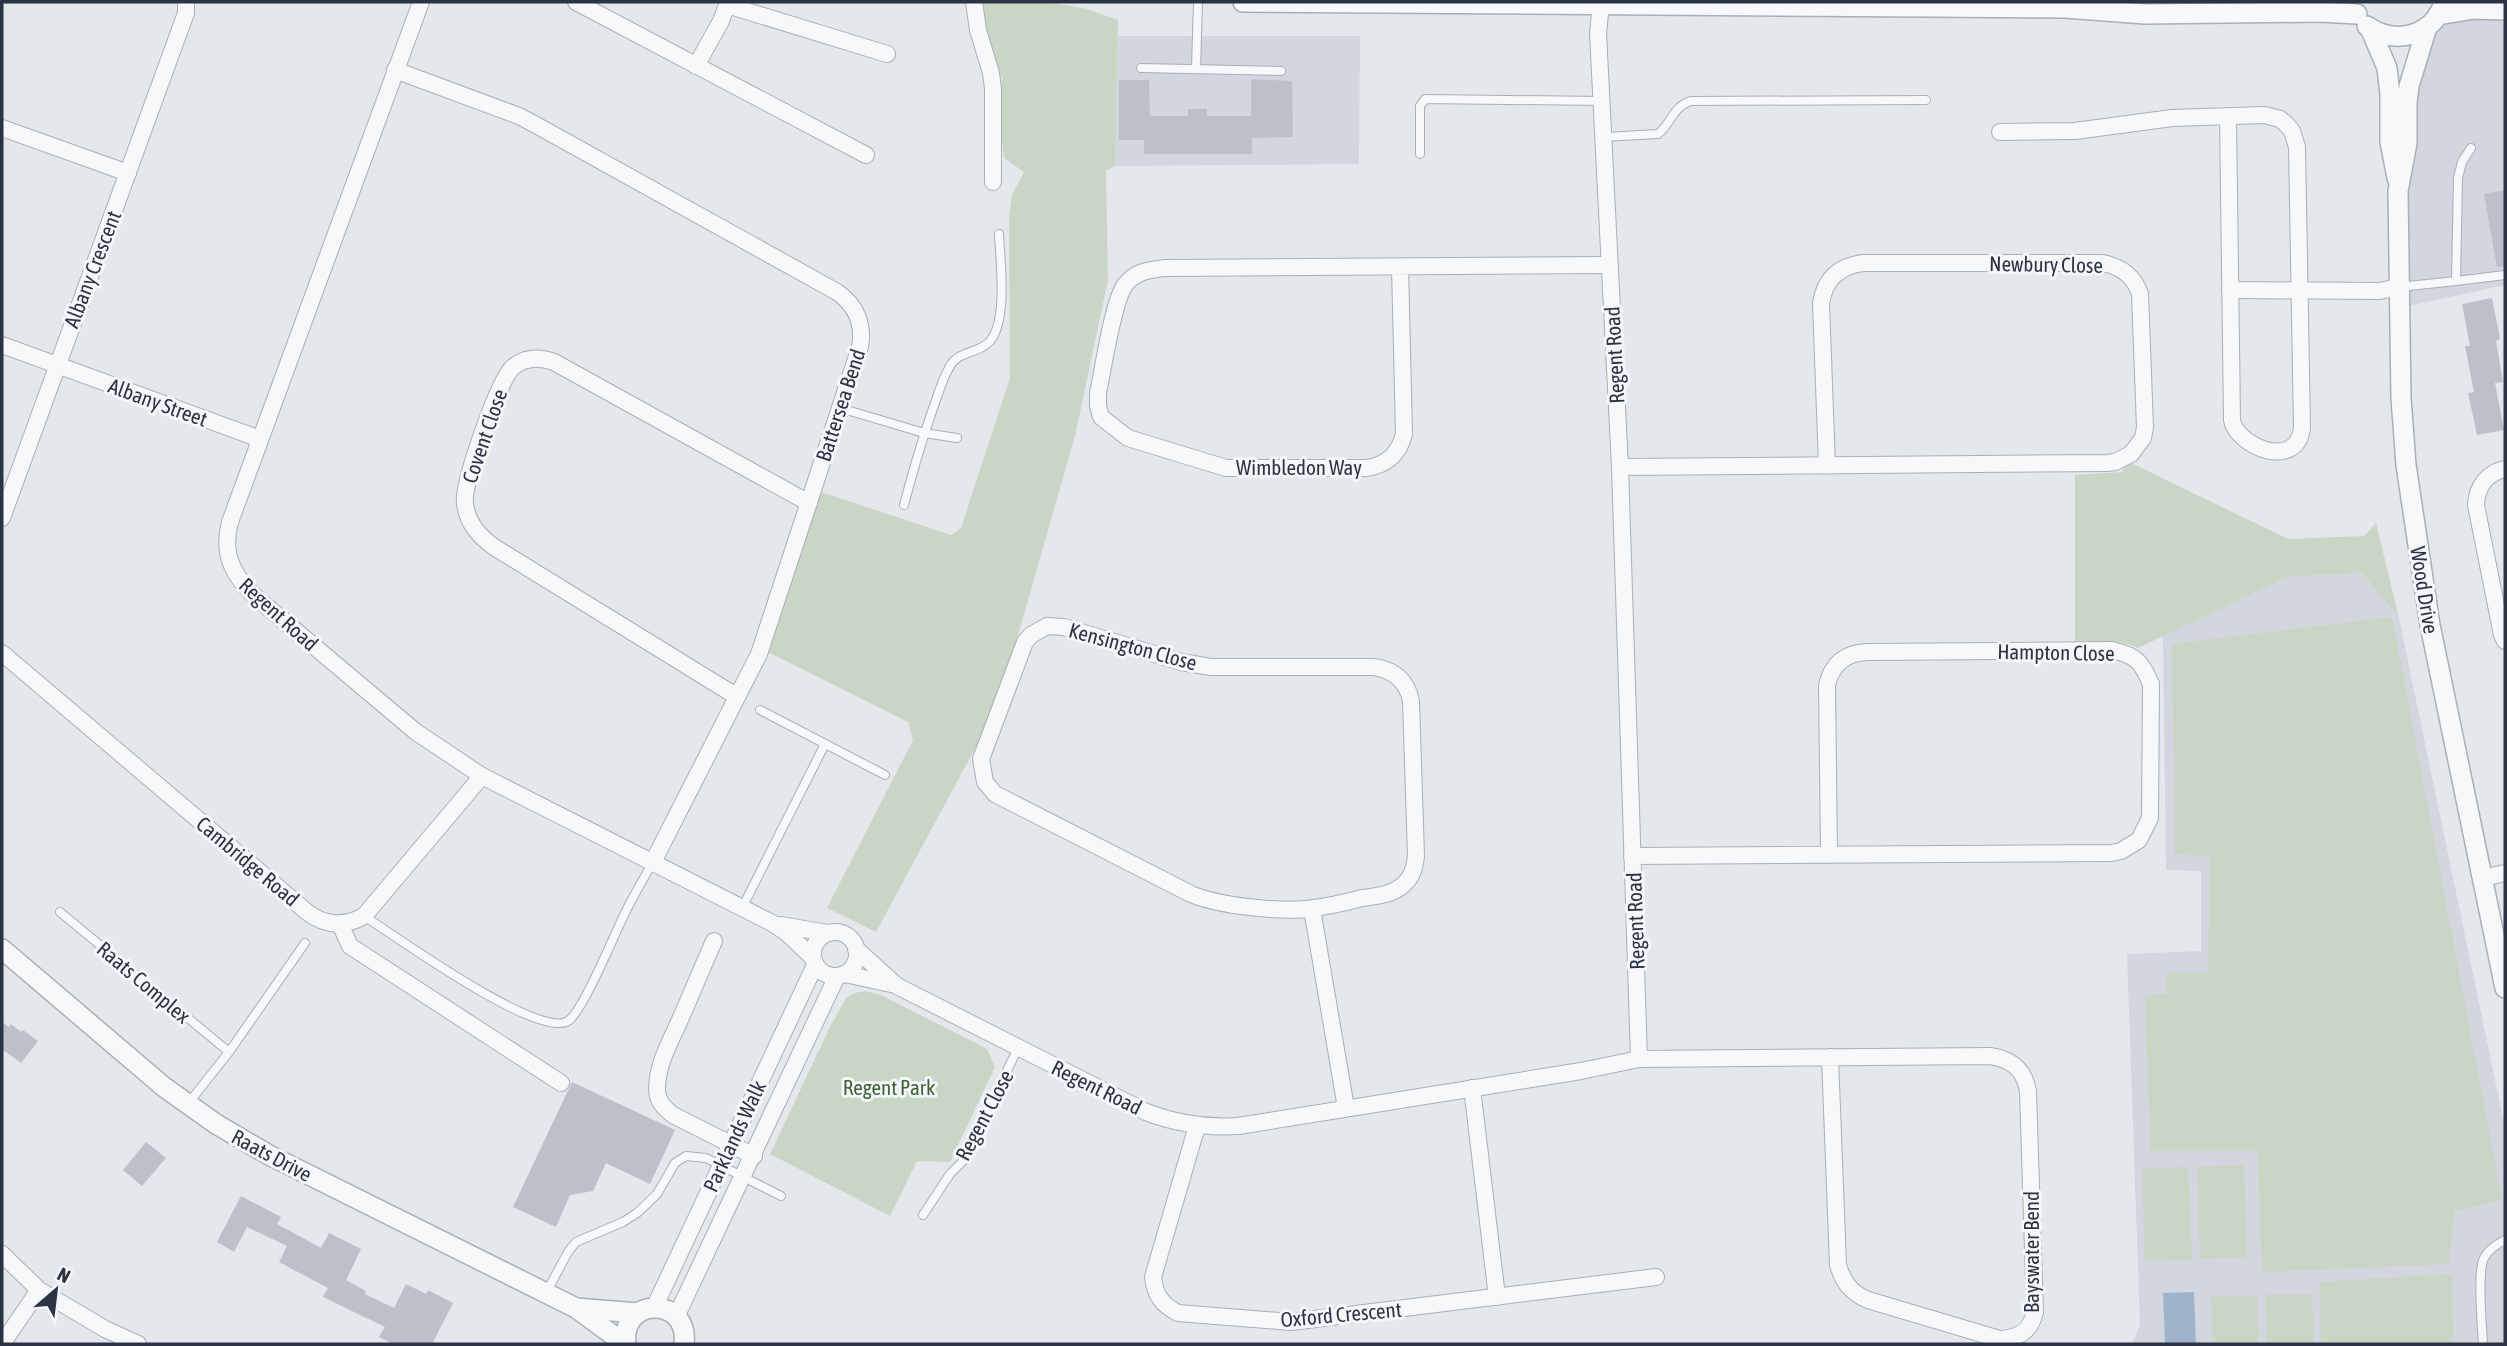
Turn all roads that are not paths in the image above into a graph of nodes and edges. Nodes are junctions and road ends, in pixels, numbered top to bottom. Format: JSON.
{"nodes":[{"id":1,"x":186,"y":2,"type":"edge"},
{"id":2,"x":421,"y":2,"type":"edge"},
{"id":3,"x":576,"y":2,"type":"edge"},
{"id":4,"x":974,"y":2,"type":"edge"},
{"id":5,"x":1198,"y":2,"type":"edge"},
{"id":6,"x":1243,"y":2,"type":"edge"},
{"id":7,"x":1284,"y":2,"type":"edge"},
{"id":8,"x":2106,"y":2,"type":"edge"},
{"id":9,"x":728,"y":3,"type":"edge"},
{"id":10,"x":1601,"y":3,"type":"edge"},
{"id":11,"x":1965,"y":4,"type":"edge"},
{"id":12,"x":2065,"y":8,"type":"junction"},
{"id":13,"x":2145,"y":8,"type":"edge"},
{"id":14,"x":2505,"y":10,"type":"edge"},
{"id":15,"x":2360,"y":15,"type":"edge"},
{"id":16,"x":2436,"y":15,"type":"edge"},
{"id":17,"x":887,"y":54,"type":"dead end"},
{"id":18,"x":696,"y":66,"type":"junction"},
{"id":19,"x":1141,"y":68,"type":"dead end"},
{"id":20,"x":1196,"y":69,"type":"junction"},
{"id":21,"x":395,"y":70,"type":"junction"},
{"id":22,"x":1281,"y":71,"type":"dead end"},
{"id":23,"x":1602,"y":100,"type":"junction"},
{"id":24,"x":1926,"y":100,"type":"dead end"},
{"id":25,"x":2228,"y":116,"type":"junction"},
{"id":26,"x":2,"y":128,"type":"edge"},
{"id":27,"x":2000,"y":132,"type":"dead end"},
{"id":28,"x":1604,"y":137,"type":"junction"},
{"id":29,"x":2470,"y":148,"type":"dead end"},
{"id":30,"x":1420,"y":154,"type":"dead end"},
{"id":31,"x":866,"y":155,"type":"dead end"},
{"id":32,"x":128,"y":173,"type":"junction"},
{"id":33,"x":993,"y":182,"type":"dead end"},
{"id":34,"x":2398,"y":186,"type":"junction"},
{"id":35,"x":999,"y":234,"type":"dead end"},
{"id":36,"x":1609,"y":265,"type":"junction"},
{"id":37,"x":1400,"y":267,"type":"junction"},
{"id":38,"x":2505,"y":275,"type":"edge"},
{"id":39,"x":2456,"y":281,"type":"junction"},
{"id":40,"x":2398,"y":288,"type":"junction"},
{"id":41,"x":2230,"y":290,"type":"junction"},
{"id":42,"x":2300,"y":291,"type":"junction"},
{"id":43,"x":2,"y":345,"type":"edge"},
{"id":44,"x":56,"y":365,"type":"junction"},
{"id":45,"x":840,"y":408,"type":"junction"},
{"id":46,"x":924,"y":433,"type":"junction"},
{"id":47,"x":957,"y":438,"type":"dead end"},
{"id":48,"x":260,"y":439,"type":"junction"},
{"id":49,"x":1827,"y":466,"type":"junction"},
{"id":50,"x":1620,"y":467,"type":"junction"},
{"id":51,"x":2505,"y":469,"type":"edge"},
{"id":52,"x":808,"y":503,"type":"junction"},
{"id":53,"x":904,"y":505,"type":"dead end"},
{"id":54,"x":2,"y":518,"type":"edge"},
{"id":55,"x":2505,"y":641,"type":"edge"},
{"id":56,"x":2,"y":653,"type":"edge"},
{"id":57,"x":736,"y":696,"type":"junction"},
{"id":58,"x":760,"y":710,"type":"dead end"},
{"id":59,"x":825,"y":744,"type":"junction"},
{"id":60,"x":885,"y":775,"type":"dead end"},
{"id":61,"x":482,"y":776,"type":"junction"},
{"id":62,"x":1829,"y":855,"type":"junction"},
{"id":63,"x":1632,"y":856,"type":"junction"},
{"id":64,"x":653,"y":862,"type":"junction"},
{"id":65,"x":2505,"y":873,"type":"edge"},
{"id":66,"x":2483,"y":878,"type":"junction"},
{"id":67,"x":742,"y":908,"type":"junction"},
{"id":68,"x":1312,"y":909,"type":"junction"},
{"id":69,"x":60,"y":912,"type":"dead end"},
{"id":70,"x":364,"y":916,"type":"junction"},
{"id":71,"x":772,"y":923,"type":"junction"},
{"id":72,"x":340,"y":924,"type":"junction"},
{"id":73,"x":827,"y":933,"type":"junction"},
{"id":74,"x":714,"y":941,"type":"dead end"},
{"id":75,"x":304,"y":943,"type":"dead end"},
{"id":76,"x":2,"y":949,"type":"edge"},
{"id":77,"x":856,"y":949,"type":"junction"},
{"id":78,"x":814,"y":961,"type":"junction"},
{"id":79,"x":841,"y":975,"type":"junction"},
{"id":80,"x":897,"y":986,"type":"junction"},
{"id":81,"x":2505,"y":988,"type":"edge"},
{"id":82,"x":1018,"y":1048,"type":"junction"},
{"id":83,"x":229,"y":1052,"type":"junction"},
{"id":84,"x":1830,"y":1057,"type":"junction"},
{"id":85,"x":1639,"y":1059,"type":"junction"},
{"id":86,"x":561,"y":1083,"type":"dead end"},
{"id":87,"x":1472,"y":1088,"type":"junction"},
{"id":88,"x":187,"y":1105,"type":"junction"},
{"id":89,"x":1346,"y":1108,"type":"junction"},
{"id":90,"x":1197,"y":1126,"type":"junction"},
{"id":91,"x":731,"y":1144,"type":"junction"},
{"id":92,"x":754,"y":1156,"type":"junction"},
{"id":93,"x":721,"y":1165,"type":"junction"},
{"id":94,"x":743,"y":1178,"type":"junction"},
{"id":95,"x":781,"y":1196,"type":"dead end"},
{"id":96,"x":923,"y":1215,"type":"dead end"},
{"id":97,"x":2505,"y":1240,"type":"edge"},
{"id":98,"x":2,"y":1254,"type":"edge"},
{"id":99,"x":1656,"y":1277,"type":"dead end"},
{"id":100,"x":39,"y":1290,"type":"junction"},
{"id":101,"x":546,"y":1293,"type":"junction"},
{"id":102,"x":1497,"y":1297,"type":"junction"},
{"id":103,"x":576,"y":1308,"type":"junction"},
{"id":104,"x":646,"y":1310,"type":"junction"},
{"id":105,"x":684,"y":1334,"type":"edge"},
{"id":106,"x":2,"y":1344,"type":"edge"},
{"id":107,"x":138,"y":1344,"type":"edge"},
{"id":108,"x":626,"y":1344,"type":"edge"},
{"id":109,"x":2483,"y":1344,"type":"edge"}],
"edges":[{"from":1,"to":32,"type":"street","name":"Albany Crescent"},
{"from":2,"to":21,"type":"street","name":"Regent Road"},
{"from":3,"to":18,"type":"street"},
{"from":4,"to":33,"type":"street"},
{"from":5,"to":20,"type":"lane"},
{"from":6,"to":7,"type":"street"},
{"from":7,"to":10,"type":"street"},
{"from":8,"to":12,"type":"street"},
{"from":9,"to":17,"type":"street"},
{"from":9,"to":18,"type":"street"},
{"from":10,"to":11,"type":"street"},
{"from":10,"to":23,"type":"street","name":"Regent Road"},
{"from":11,"to":12,"type":"street"},
{"from":12,"to":13,"type":"street"},
{"from":13,"to":15,"type":"street"},
{"from":14,"to":16,"type":"street"},
{"from":15,"to":16,"type":"street"},
{"from":15,"to":34,"type":"street","name":"Wood Drive"},
{"from":16,"to":34,"type":"street","name":"Wood Drive"},
{"from":18,"to":31,"type":"street"},
{"from":19,"to":20,"type":"lane"},
{"from":20,"to":22,"type":"lane"},
{"from":21,"to":45,"type":"street","name":"Battersea Bend"},
{"from":21,"to":48,"type":"street","name":"Regent Road"},
{"from":23,"to":28,"type":"street","name":"Regent Road"},
{"from":23,"to":30,"type":"lane"},
{"from":24,"to":28,"type":"lane"},
{"from":25,"to":27,"type":"street"},
{"from":25,"to":41,"type":"street"},
{"from":25,"to":42,"type":"street"},
{"from":26,"to":32,"type":"street"},
{"from":28,"to":36,"type":"street","name":"Regent Road"},
{"from":29,"to":39,"type":"lane"},
{"from":32,"to":44,"type":"street","name":"Albany Crescent"},
{"from":34,"to":40,"type":"street","name":"Wood Drive"},
{"from":35,"to":46,"type":"lane"},
{"from":36,"to":37,"type":"street","name":"Wimbledon Way"},
{"from":36,"to":50,"type":"street","name":"Regent Road"},
{"from":37,"to":37,"type":"street","name":"Wimbledon Way"},
{"from":38,"to":39,"type":"lane"},
{"from":39,"to":40,"type":"lane"},
{"from":40,"to":42,"type":"street"},
{"from":40,"to":66,"type":"street","name":"Wood Drive"},
{"from":41,"to":42,"type":"street"},
{"from":41,"to":42,"type":"street"},
{"from":43,"to":44,"type":"street","name":"Albany Street"},
{"from":44,"to":48,"type":"street","name":"Albany Street"},
{"from":44,"to":54,"type":"street"},
{"from":45,"to":46,"type":"lane"},
{"from":45,"to":52,"type":"street","name":"Battersea Bend"},
{"from":46,"to":47,"type":"lane"},
{"from":46,"to":53,"type":"lane"},
{"from":48,"to":61,"type":"street","name":"Regent Road"},
{"from":49,"to":49,"type":"street","name":"Newbury Close"},
{"from":49,"to":50,"type":"street","name":"Newbury Close"},
{"from":50,"to":63,"type":"street","name":"Regent Road"},
{"from":51,"to":55,"type":"street"},
{"from":52,"to":57,"type":"street","name":"Battersea Bend"},
{"from":52,"to":57,"type":"street","name":"Covent Close"},
{"from":56,"to":72,"type":"street","name":"Cambridge Road"},
{"from":57,"to":64,"type":"street","name":"Battersea Bend"},
{"from":58,"to":59,"type":"lane"},
{"from":59,"to":60,"type":"lane"},
{"from":59,"to":67,"type":"lane"},
{"from":61,"to":64,"type":"street","name":"Regent Road"},
{"from":61,"to":70,"type":"street"},
{"from":62,"to":62,"type":"street","name":"Hampton Close"},
{"from":62,"to":63,"type":"street","name":"Hampton Close"},
{"from":63,"to":85,"type":"street","name":"Regent Road"},
{"from":64,"to":67,"type":"street","name":"Regent Road"},
{"from":64,"to":70,"type":"lane"},
{"from":65,"to":66,"type":"street"},
{"from":66,"to":81,"type":"street","name":"Wood Drive"},
{"from":67,"to":71,"type":"street","name":"Regent Road"},
{"from":68,"to":68,"type":"street","name":"Kensington Close"},
{"from":68,"to":89,"type":"street"},
{"from":69,"to":83,"type":"lane","name":"Raats Complex"},
{"from":70,"to":72,"type":"street"},
{"from":71,"to":73,"type":"street","name":"Regent Road"},
{"from":71,"to":78,"type":"street","name":"Regent Road"},
{"from":72,"to":86,"type":"street"},
{"from":73,"to":77,"type":"street"},
{"from":73,"to":78,"type":"street"},
{"from":74,"to":91,"type":"street"},
{"from":75,"to":83,"type":"lane"},
{"from":76,"to":88,"type":"street","name":"Raats Drive"},
{"from":77,"to":79,"type":"street"},
{"from":77,"to":80,"type":"street","name":"Regent Road"},
{"from":78,"to":79,"type":"street"},
{"from":78,"to":91,"type":"street","name":"Parklands Walk"},
{"from":79,"to":80,"type":"street","name":"Regent Road"},
{"from":79,"to":92,"type":"street","name":"Parklands Walk"},
{"from":80,"to":82,"type":"street","name":"Regent Road"},
{"from":82,"to":90,"type":"street","name":"Regent Road"},
{"from":82,"to":96,"type":"lane","name":"Regent Close"},
{"from":83,"to":88,"type":"lane"},
{"from":84,"to":84,"type":"street","name":"Bayswater Bend"},
{"from":84,"to":85,"type":"street","name":"Bayswater Bend"},
{"from":85,"to":87,"type":"street","name":"Regent Road"},
{"from":87,"to":89,"type":"street","name":"Regent Road"},
{"from":87,"to":102,"type":"street"},
{"from":88,"to":101,"type":"street","name":"Raats Drive"},
{"from":89,"to":90,"type":"street","name":"Regent Road"},
{"from":90,"to":102,"type":"street","name":"Oxford Crescent"},
{"from":91,"to":92,"type":"street"},
{"from":91,"to":93,"type":"street","name":"Parklands Walk"},
{"from":92,"to":94,"type":"street","name":"Parklands Walk"},
{"from":93,"to":94,"type":"lane"},
{"from":93,"to":101,"type":"lane"},
{"from":93,"to":104,"type":"street","name":"Parklands Walk"},
{"from":94,"to":95,"type":"lane"},
{"from":94,"to":105,"type":"street","name":"Parklands Walk"},
{"from":97,"to":109,"type":"lane"},
{"from":98,"to":100,"type":"street"},
{"from":99,"to":102,"type":"street","name":"Oxford Crescent"},
{"from":100,"to":106,"type":"street"},
{"from":100,"to":107,"type":"street"},
{"from":101,"to":103,"type":"street","name":"Raats Drive"},
{"from":103,"to":104,"type":"street","name":"Raats Drive"},
{"from":103,"to":108,"type":"street","name":"Raats Drive"},
{"from":104,"to":105,"type":"street","name":"Raats Drive"},
{"from":104,"to":108,"type":"street"}]}
